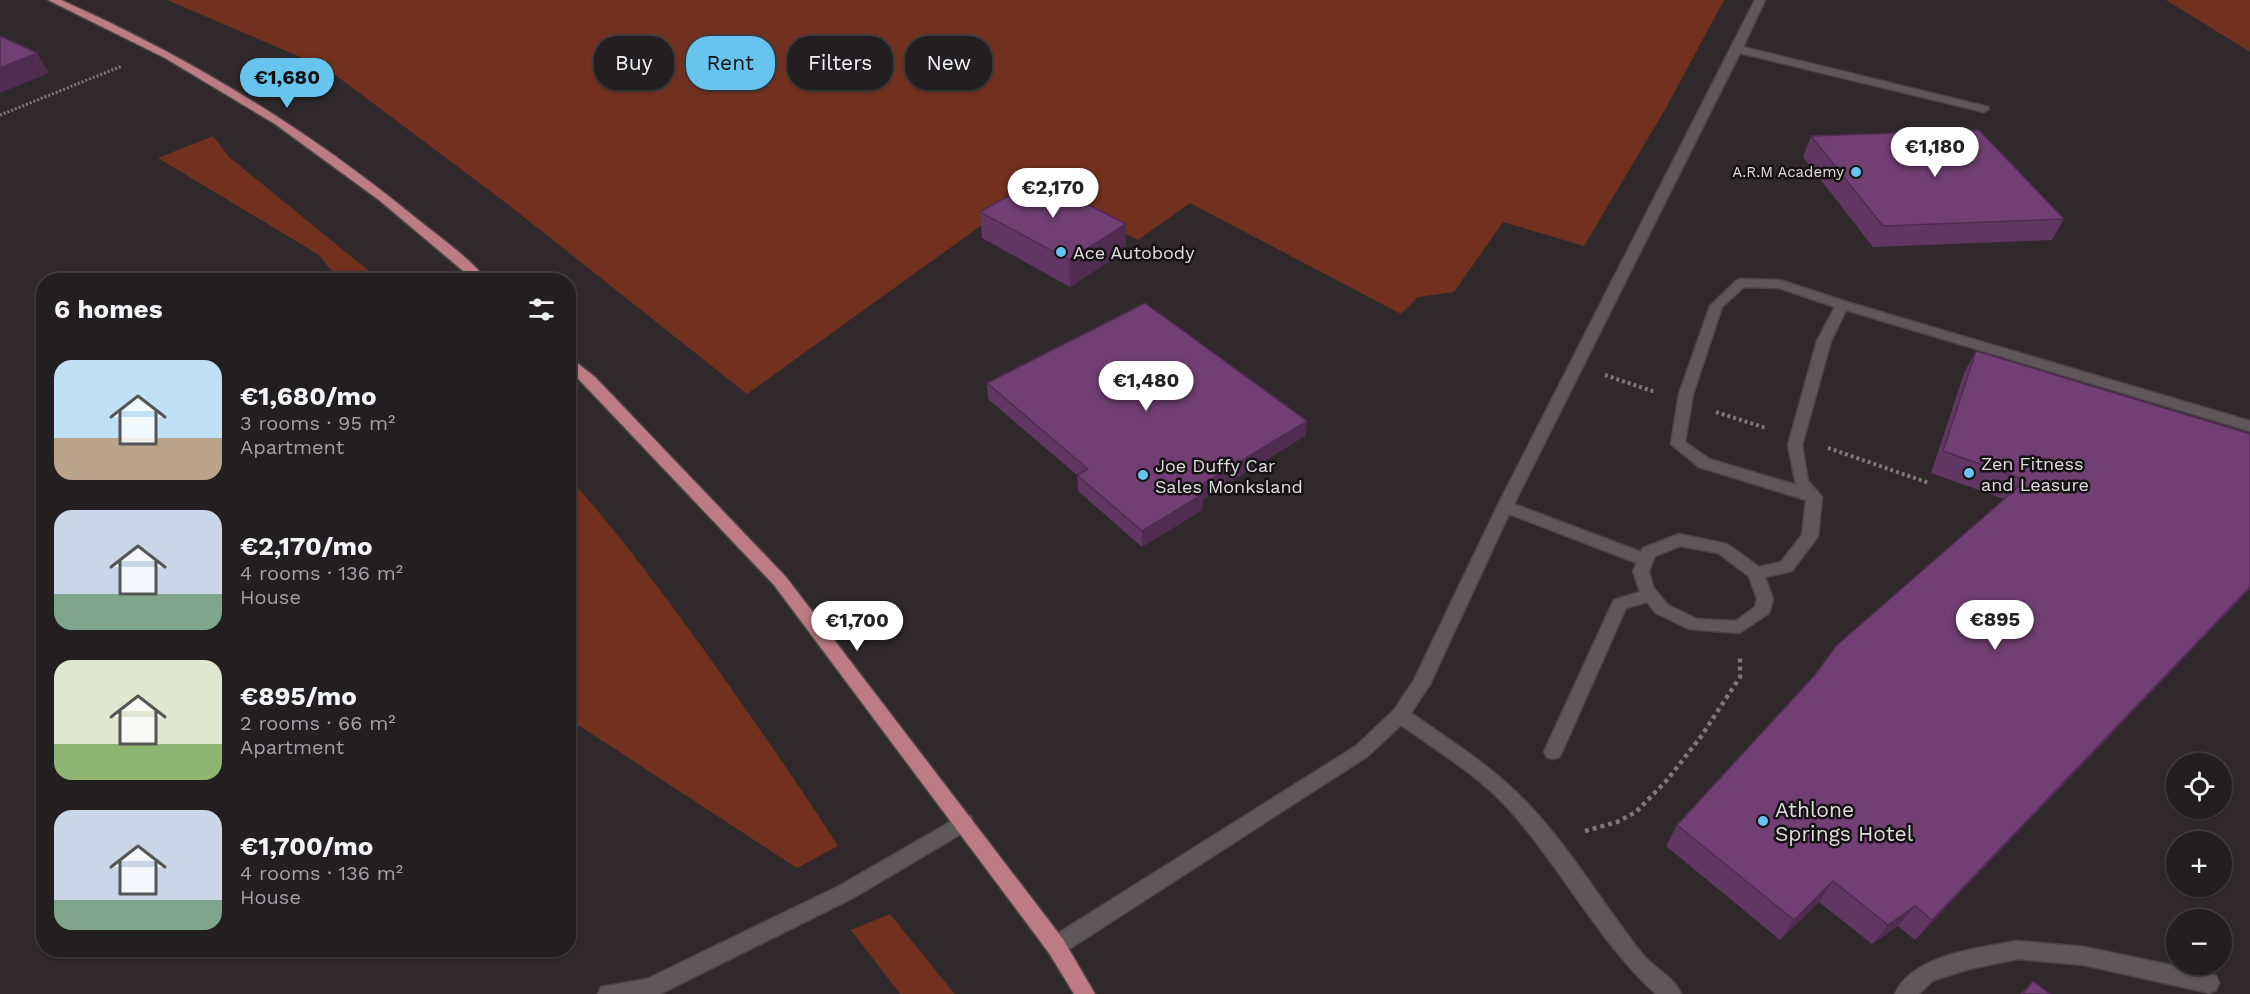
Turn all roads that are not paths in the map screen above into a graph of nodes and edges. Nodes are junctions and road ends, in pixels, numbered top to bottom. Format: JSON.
{"nodes":[{"id":1,"x":53,"y":0,"type":"edge"},
{"id":2,"x":1761,"y":0,"type":"edge"},
{"id":3,"x":1737,"y":49,"type":"junction"},
{"id":4,"x":1984,"y":109,"type":"dead end"},
{"id":5,"x":473,"y":273,"type":"edge"},
{"id":6,"x":1842,"y":305,"type":"junction"},
{"id":7,"x":576,"y":368,"type":"edge"},
{"id":8,"x":2250,"y":426,"type":"edge"},
{"id":9,"x":1814,"y":497,"type":"junction"},
{"id":10,"x":1505,"y":507,"type":"junction"},
{"id":11,"x":1646,"y":560,"type":"junction"},
{"id":12,"x":1756,"y":573,"type":"junction"},
{"id":13,"x":1651,"y":595,"type":"junction"},
{"id":14,"x":1400,"y":715,"type":"junction"},
{"id":15,"x":1553,"y":752,"type":"dead end"},
{"id":16,"x":964,"y":822,"type":"junction"},
{"id":17,"x":1056,"y":946,"type":"junction"},
{"id":18,"x":2210,"y":983,"type":"dead end"},
{"id":19,"x":608,"y":994,"type":"edge"},
{"id":20,"x":1085,"y":994,"type":"edge"},
{"id":21,"x":1671,"y":994,"type":"edge"},
{"id":22,"x":1905,"y":994,"type":"edge"}],
"edges":[{"from":1,"to":5,"type":"main road"},
{"from":2,"to":3,"type":"lane"},
{"from":3,"to":4,"type":"lane"},
{"from":3,"to":10,"type":"lane"},
{"from":6,"to":8,"type":"lane"},
{"from":6,"to":9,"type":"lane"},
{"from":6,"to":9,"type":"lane"},
{"from":7,"to":16,"type":"main road"},
{"from":9,"to":12,"type":"lane"},
{"from":10,"to":11,"type":"lane"},
{"from":10,"to":14,"type":"lane"},
{"from":11,"to":12,"type":"lane"},
{"from":11,"to":13,"type":"lane"},
{"from":12,"to":13,"type":"lane"},
{"from":13,"to":15,"type":"lane"},
{"from":14,"to":17,"type":"lane"},
{"from":14,"to":21,"type":"lane"},
{"from":16,"to":17,"type":"main road"},
{"from":16,"to":19,"type":"lane"},
{"from":17,"to":20,"type":"main road"},
{"from":18,"to":22,"type":"lane"}]}
